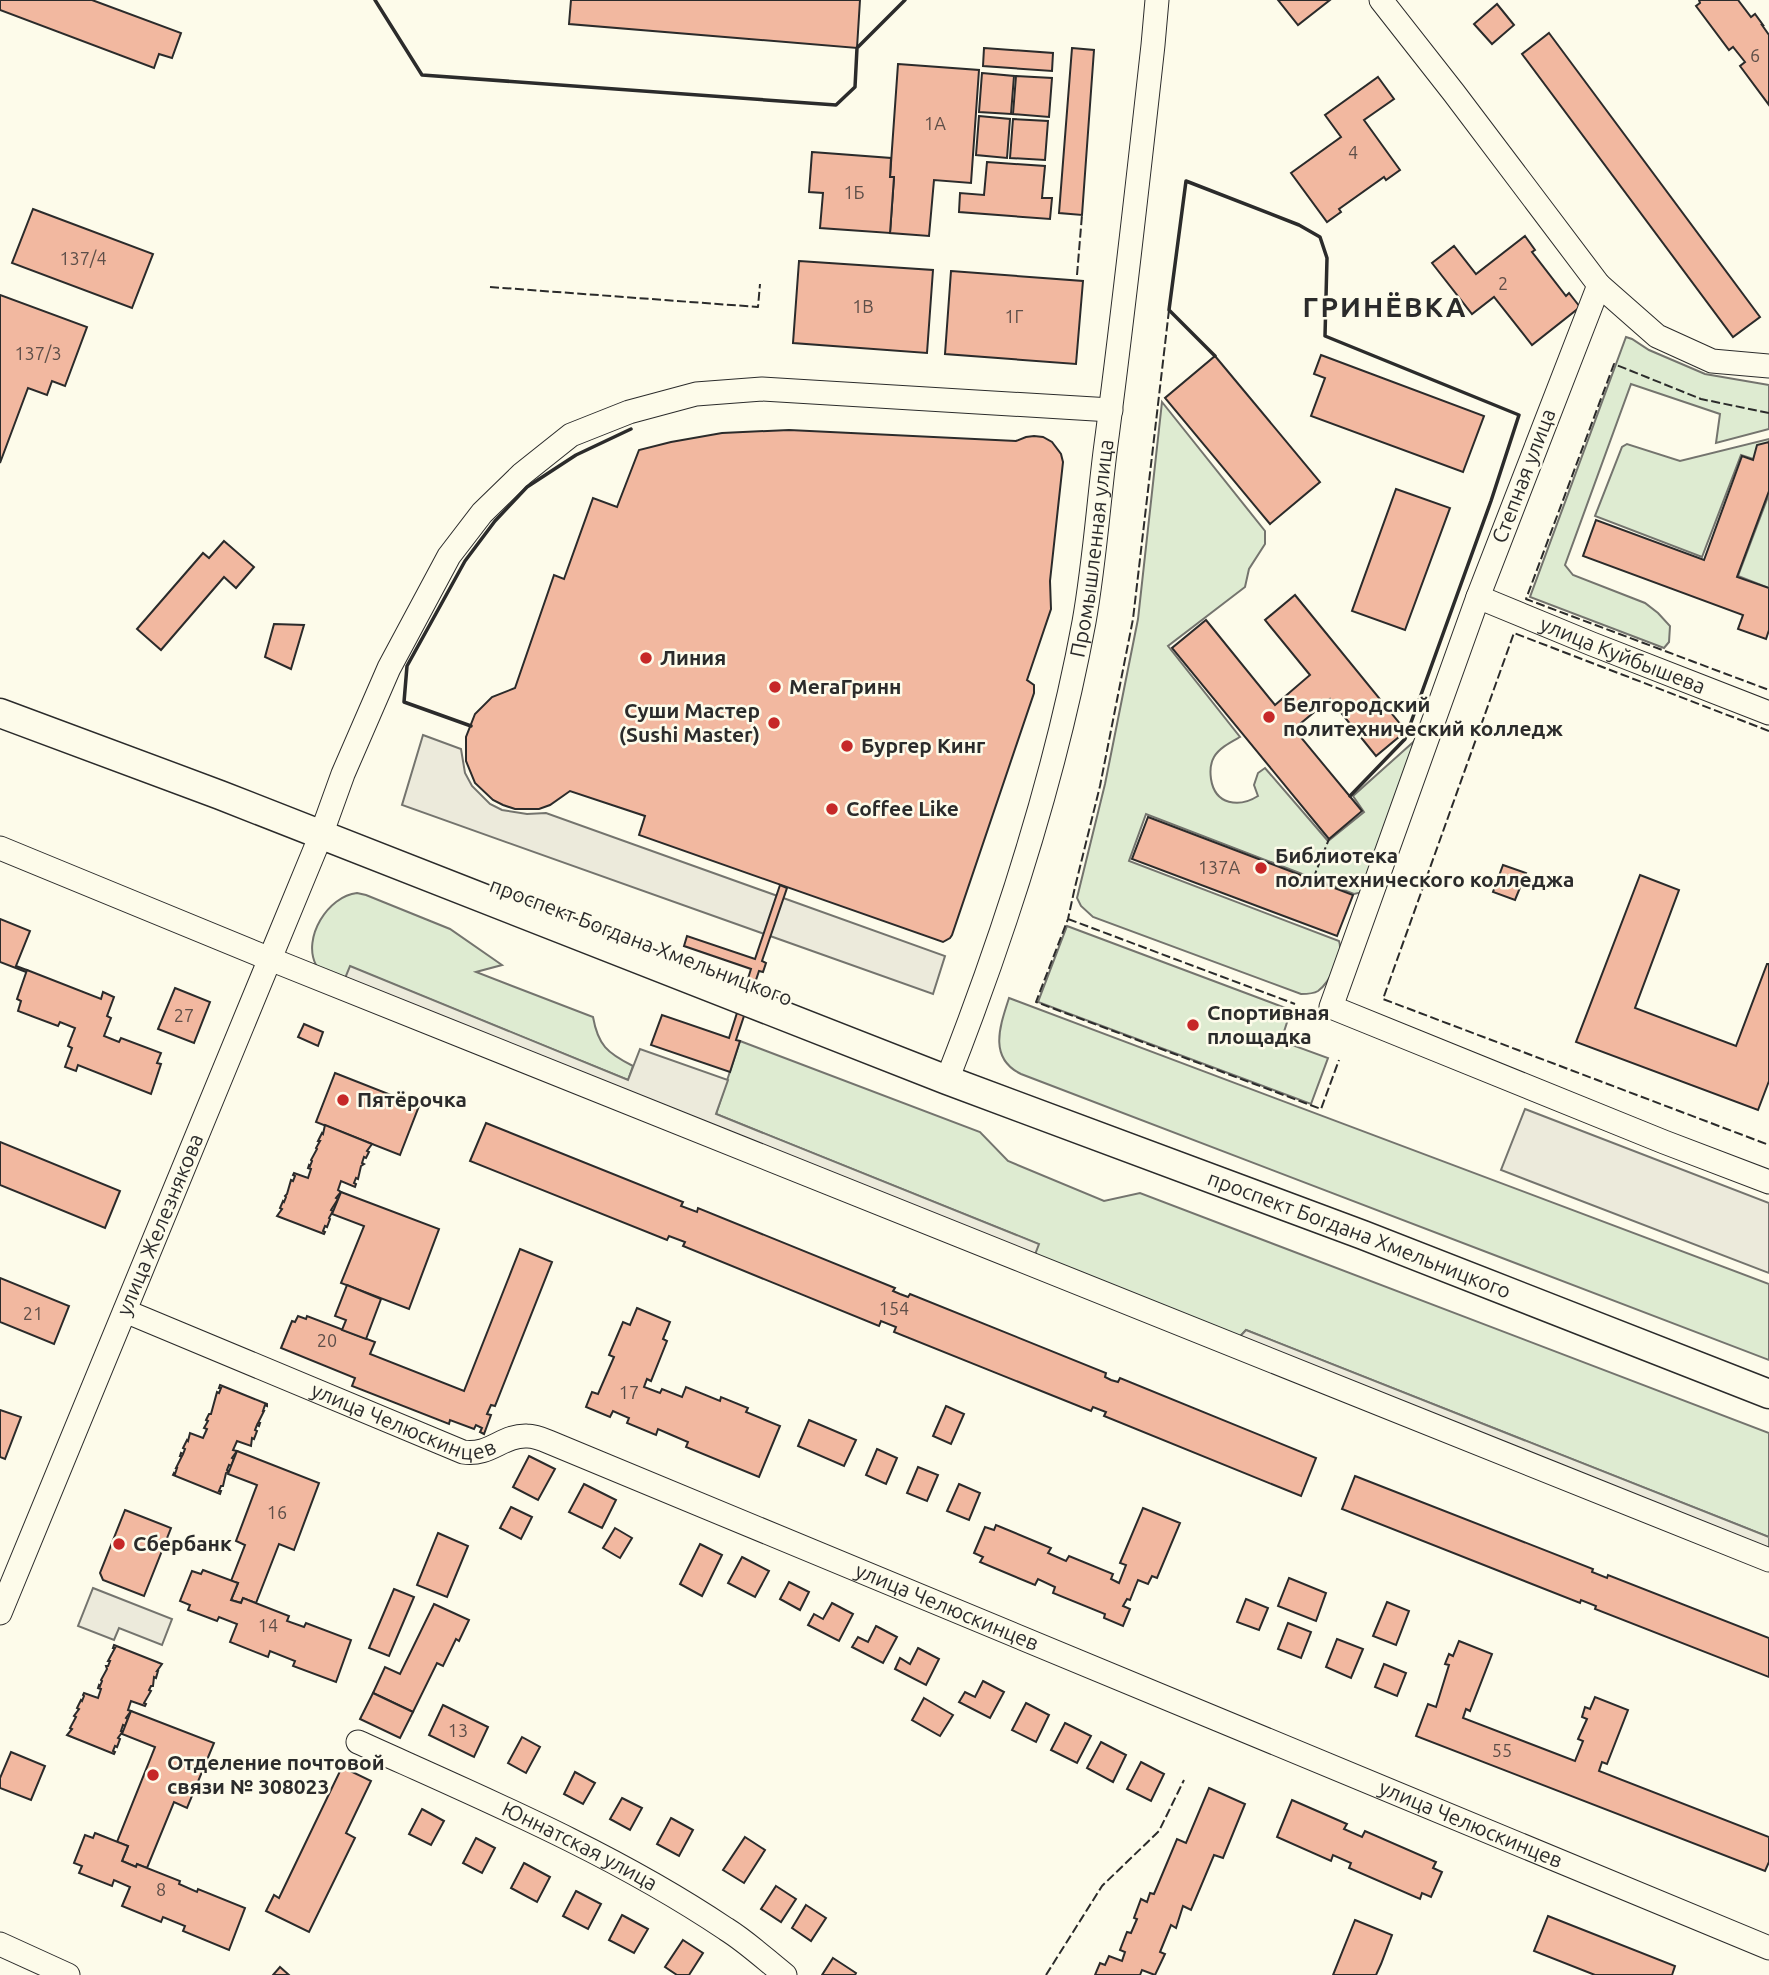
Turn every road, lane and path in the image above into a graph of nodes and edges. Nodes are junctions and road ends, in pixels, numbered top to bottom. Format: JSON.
{"nodes":[{"id":1,"x":1157,"y":0,"type":"edge"},
{"id":2,"x":1381,"y":0,"type":"edge"},
{"id":3,"x":1599,"y":285,"type":"junction"},
{"id":4,"x":1769,"y":366,"type":"edge"},
{"id":5,"x":1111,"y":410,"type":"junction"},
{"id":6,"x":1478,"y":597,"type":"junction"},
{"id":7,"x":0,"y":713,"type":"edge"},
{"id":8,"x":1769,"y":713,"type":"edge"},
{"id":9,"x":321,"y":835,"type":"junction"},
{"id":10,"x":0,"y":848,"type":"edge"},
{"id":11,"x":270,"y":959,"type":"junction"},
{"id":12,"x":947,"y":1080,"type":"junction"},
{"id":13,"x":1769,"y":1182,"type":"edge"},
{"id":14,"x":125,"y":1311,"type":"junction"},
{"id":15,"x":1769,"y":1394,"type":"edge"},
{"id":16,"x":1769,"y":1560,"type":"edge"},
{"id":17,"x":0,"y":1613,"type":"edge"},
{"id":18,"x":358,"y":1742,"type":"dead end"},
{"id":19,"x":0,"y":1944,"type":"edge"},
{"id":20,"x":1769,"y":1948,"type":"edge"},
{"id":21,"x":68,"y":1975,"type":"edge"},
{"id":22,"x":785,"y":1975,"type":"edge"}],
"edges":[{"from":1,"to":5,"type":"street","name":"Промышленная улица"},
{"from":2,"to":3,"type":"street"},
{"from":3,"to":4,"type":"street"},
{"from":3,"to":6,"type":"street","name":"Степная улица"},
{"from":5,"to":9,"type":"street","name":"улица Железнякова"},
{"from":5,"to":12,"type":"street","name":"Промышленная улица"},
{"from":6,"to":8,"type":"street","name":"улица Куйбышева"},
{"from":6,"to":13,"type":"street","name":"Степная улица"},
{"from":7,"to":9,"type":"main road","name":"проспект Богдана Хмельницкого"},
{"from":9,"to":11,"type":"street","name":"улица Железнякова"},
{"from":9,"to":12,"type":"main road","name":"проспект Богдана Хмельницкого"},
{"from":10,"to":11,"type":"street"},
{"from":11,"to":14,"type":"street","name":"улица Железнякова"},
{"from":11,"to":16,"type":"street"},
{"from":12,"to":15,"type":"main road","name":"проспект Богдана Хмельницкого"},
{"from":14,"to":17,"type":"street","name":"улица Железнякова"},
{"from":14,"to":20,"type":"street","name":"улица Челюскинцев"},
{"from":18,"to":22,"type":"street","name":"Юннатская улица"},
{"from":19,"to":21,"type":"street"}]}
